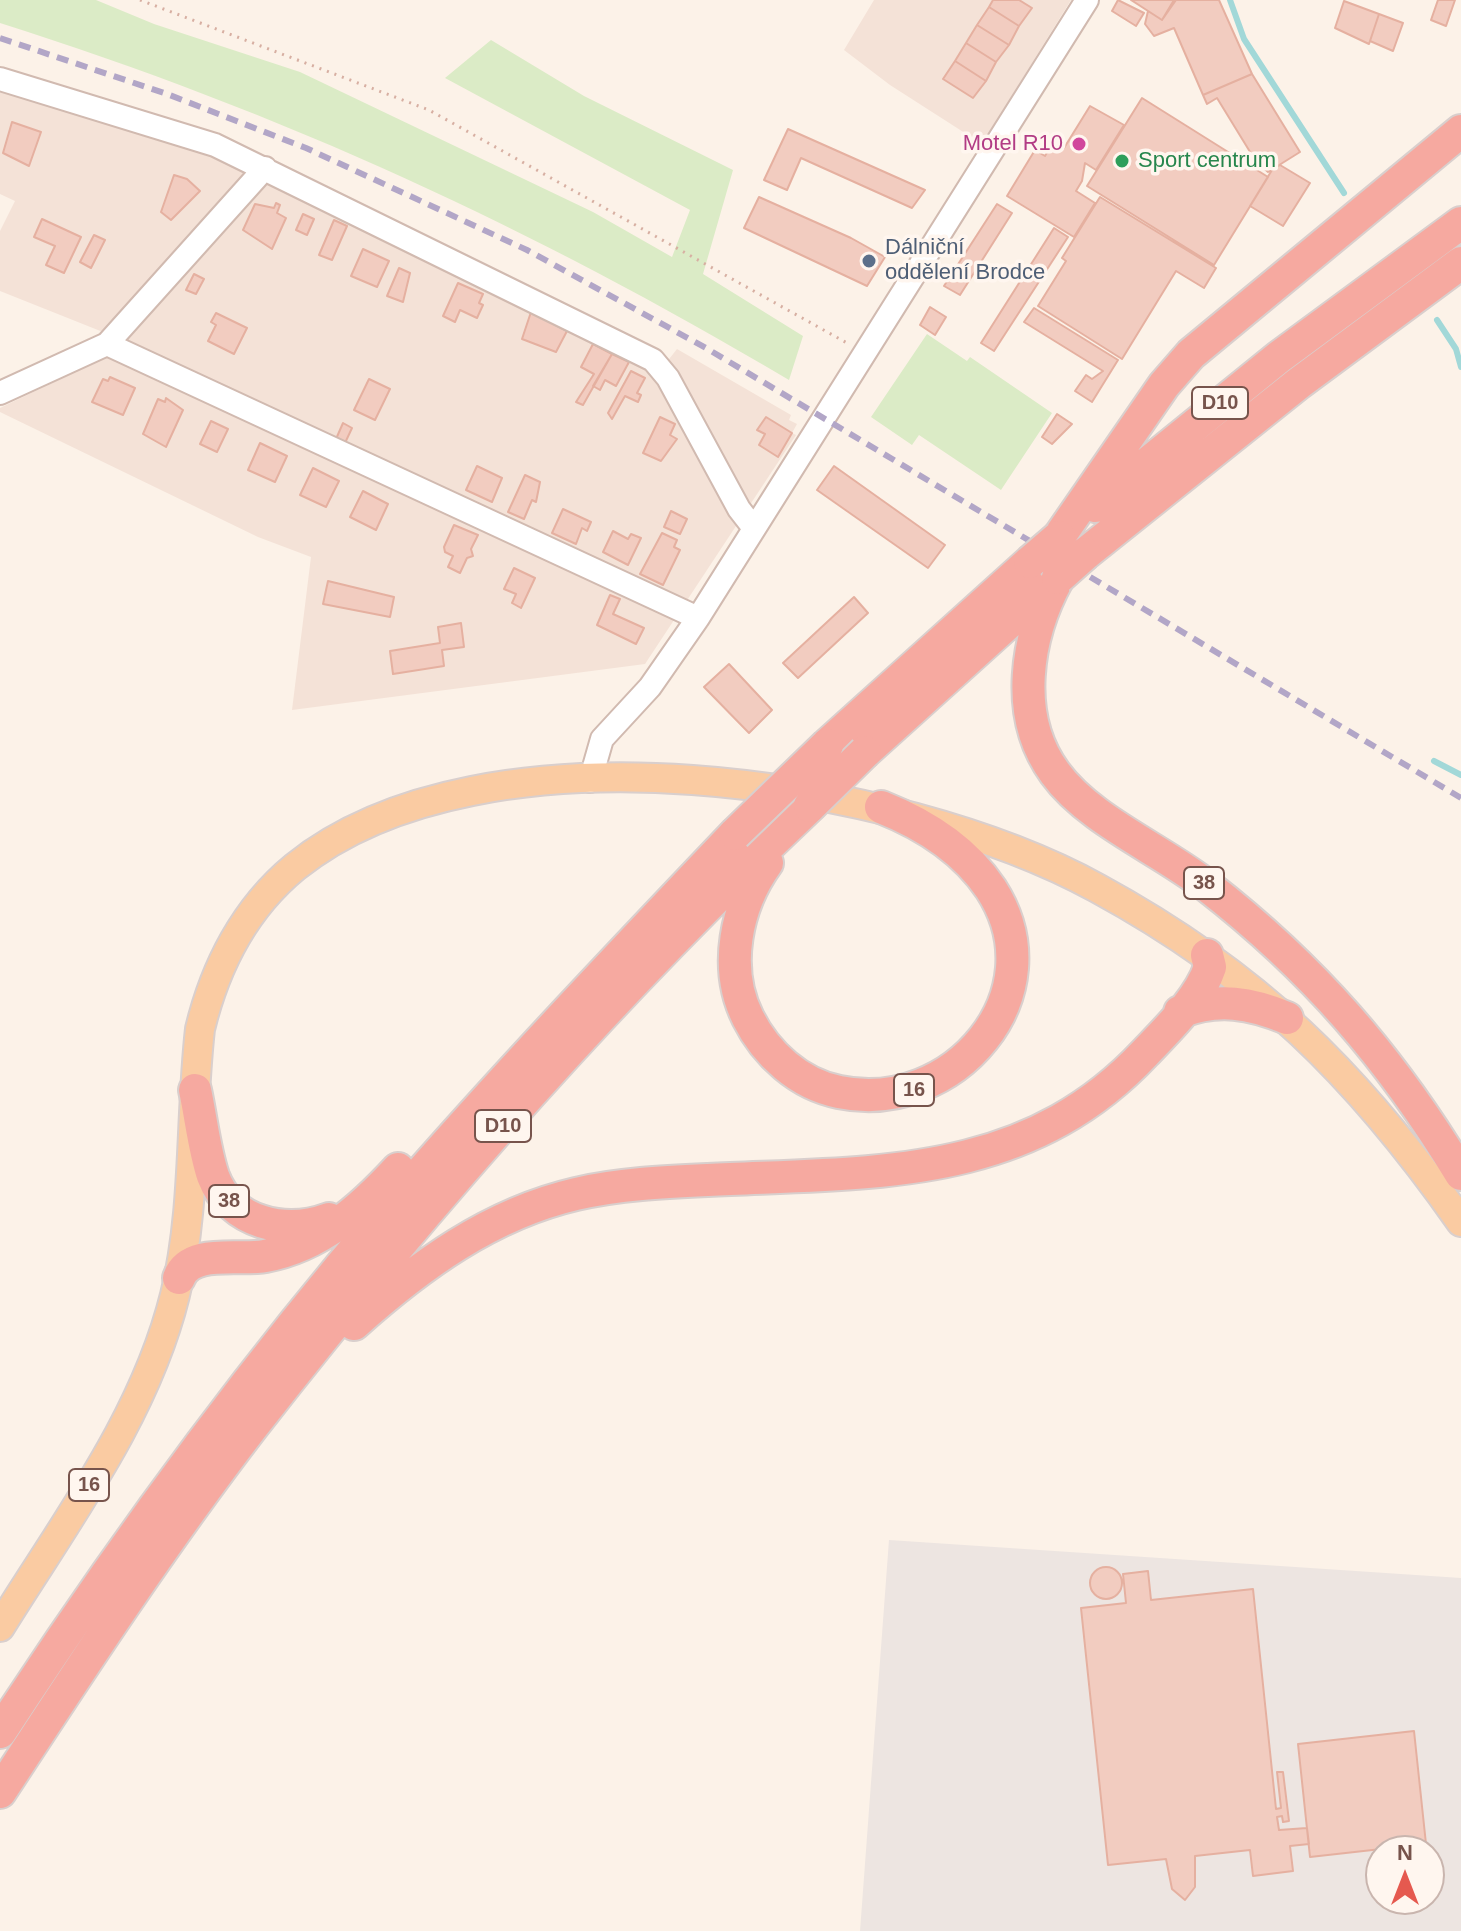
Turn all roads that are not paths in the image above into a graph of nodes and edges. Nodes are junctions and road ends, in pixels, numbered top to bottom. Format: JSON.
{"nodes":[{"id":1,"x":1087,"y":0,"type":"edge"},
{"id":2,"x":0,"y":79,"type":"edge"},
{"id":3,"x":1461,"y":131,"type":"edge"},
{"id":4,"x":265,"y":168,"type":"junction"},
{"id":5,"x":1461,"y":223,"type":"edge"},
{"id":6,"x":1461,"y":263,"type":"edge"},
{"id":7,"x":107,"y":344,"type":"junction"},
{"id":8,"x":0,"y":393,"type":"edge"},
{"id":9,"x":753,"y":527,"type":"junction"},
{"id":10,"x":1059,"y":537,"type":"junction"},
{"id":11,"x":1058,"y":578,"type":"junction"},
{"id":12,"x":698,"y":618,"type":"junction"},
{"id":13,"x":590,"y":781,"type":"junction"},
{"id":14,"x":881,"y":807,"type":"junction"},
{"id":15,"x":778,"y":841,"type":"junction"},
{"id":16,"x":1207,"y":955,"type":"junction"},
{"id":17,"x":580,"y":996,"type":"junction"},
{"id":18,"x":1180,"y":1012,"type":"junction"},
{"id":19,"x":1287,"y":1018,"type":"junction"},
{"id":20,"x":195,"y":1090,"type":"junction"},
{"id":21,"x":1461,"y":1174,"type":"edge"},
{"id":22,"x":377,"y":1191,"type":"junction"},
{"id":23,"x":1461,"y":1222,"type":"edge"},
{"id":24,"x":179,"y":1278,"type":"junction"},
{"id":25,"x":251,"y":1429,"type":"junction"},
{"id":26,"x":0,"y":1627,"type":"edge"},
{"id":27,"x":0,"y":1732,"type":"edge"},
{"id":28,"x":0,"y":1792,"type":"edge"}],
"edges":[{"from":1,"to":9,"type":"street"},
{"from":2,"to":4,"type":"street"},
{"from":3,"to":10,"type":"highway"},
{"from":4,"to":7,"type":"street"},
{"from":4,"to":9,"type":"street"},
{"from":5,"to":10,"type":"highway","number":"D10"},
{"from":6,"to":11,"type":"highway","number":"D10","bridge":true},
{"from":7,"to":8,"type":"street"},
{"from":7,"to":12,"type":"street"},
{"from":9,"to":12,"type":"street"},
{"from":10,"to":17,"type":"highway","number":"D10","bridge":true},
{"from":11,"to":15,"type":"highway","number":"D10","bridge":true},
{"from":11,"to":21,"type":"highway","number":"38"},
{"from":12,"to":13,"type":"street"},
{"from":13,"to":14,"type":"main road","number":"16"},
{"from":13,"to":20,"type":"main road","number":"16"},
{"from":14,"to":15,"type":"highway","number":"16"},
{"from":14,"to":16,"type":"main road"},
{"from":15,"to":25,"type":"highway","number":"D10"},
{"from":16,"to":18,"type":"highway"},
{"from":16,"to":19,"type":"main road"},
{"from":17,"to":22,"type":"highway"},
{"from":17,"to":27,"type":"highway","number":"D10"},
{"from":18,"to":19,"type":"highway"},
{"from":18,"to":25,"type":"highway"},
{"from":19,"to":23,"type":"main road"},
{"from":20,"to":22,"type":"highway","number":"38"},
{"from":20,"to":24,"type":"main road","number":"16"},
{"from":22,"to":24,"type":"highway"},
{"from":24,"to":26,"type":"main road","number":"16"},
{"from":25,"to":28,"type":"highway","number":"D10"}]}
